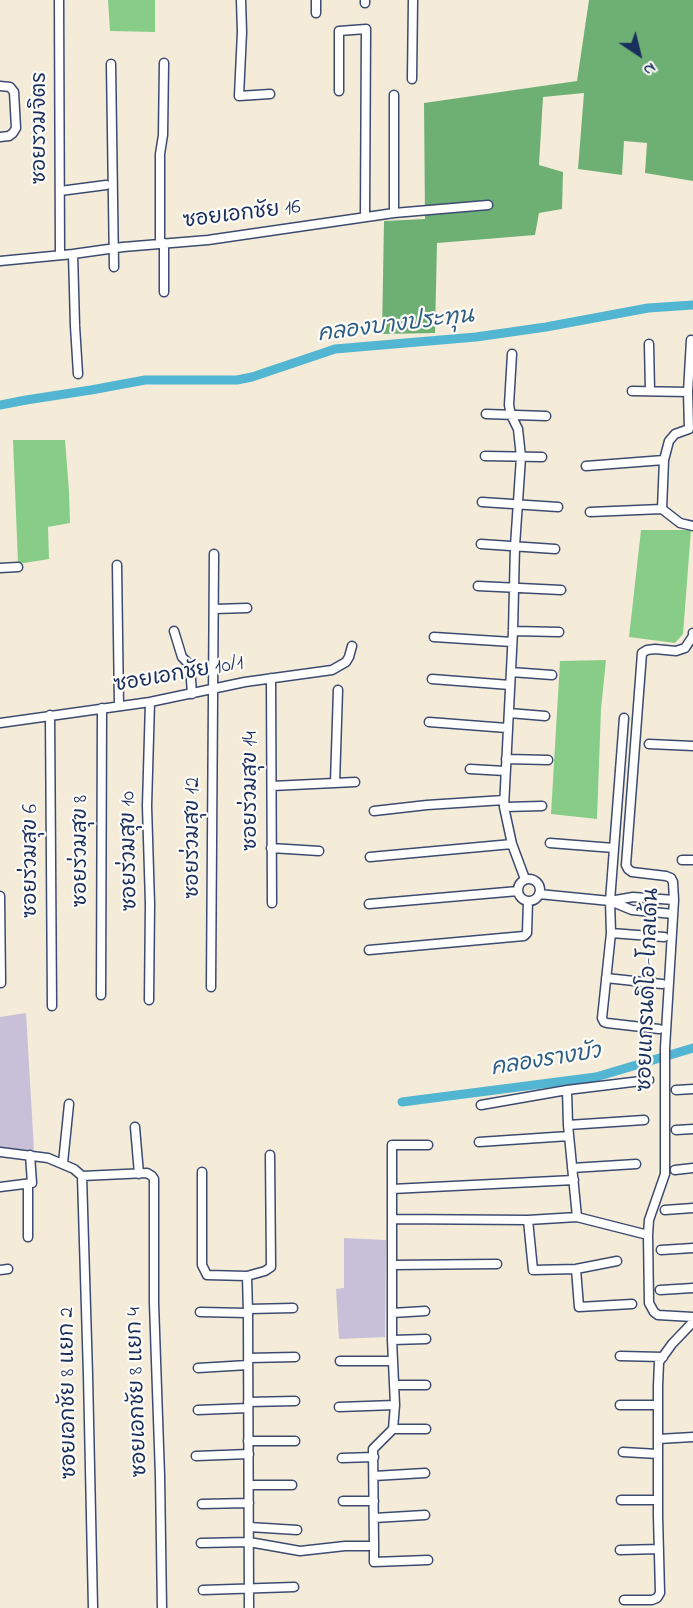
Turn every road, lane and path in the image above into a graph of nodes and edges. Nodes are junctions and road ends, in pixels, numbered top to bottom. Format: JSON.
{"nodes":[{"id":1,"x":59,"y":0,"type":"edge"},
{"id":2,"x":241,"y":0,"type":"edge"},
{"id":3,"x":316,"y":0,"type":"edge"},
{"id":4,"x":413,"y":0,"type":"edge"},
{"id":5,"x":316,"y":13,"type":"dead end"},
{"id":6,"x":164,"y":63,"type":"dead end"},
{"id":7,"x":111,"y":64,"type":"dead end"},
{"id":8,"x":412,"y":79,"type":"dead end"},
{"id":9,"x":0,"y":86,"type":"edge"},
{"id":10,"x":339,"y":91,"type":"dead end"},
{"id":11,"x":270,"y":94,"type":"dead end"},
{"id":12,"x":394,"y":95,"type":"dead end"},
{"id":13,"x":0,"y":137,"type":"edge"},
{"id":14,"x":106,"y":185,"type":"dead end"},
{"id":15,"x":60,"y":191,"type":"junction"},
{"id":16,"x":488,"y":206,"type":"dead end"},
{"id":17,"x":394,"y":213,"type":"junction"},
{"id":18,"x":365,"y":217,"type":"junction"},
{"id":19,"x":162,"y":243,"type":"junction"},
{"id":20,"x":114,"y":248,"type":"junction"},
{"id":21,"x":74,"y":254,"type":"junction"},
{"id":22,"x":60,"y":255,"type":"junction"},
{"id":23,"x":0,"y":261,"type":"edge"},
{"id":24,"x":114,"y":267,"type":"dead end"},
{"id":25,"x":164,"y":292,"type":"dead end"},
{"id":26,"x":691,"y":340,"type":"dead end"},
{"id":27,"x":649,"y":344,"type":"dead end"},
{"id":28,"x":512,"y":354,"type":"dead end"},
{"id":29,"x":78,"y":374,"type":"dead end"},
{"id":30,"x":632,"y":391,"type":"dead end"},
{"id":31,"x":650,"y":391,"type":"junction"},
{"id":32,"x":688,"y":392,"type":"junction"},
{"id":33,"x":486,"y":414,"type":"dead end"},
{"id":34,"x":511,"y":415,"type":"junction"},
{"id":35,"x":546,"y":416,"type":"dead end"},
{"id":36,"x":485,"y":456,"type":"dead end"},
{"id":37,"x":521,"y":457,"type":"junction"},
{"id":38,"x":542,"y":457,"type":"dead end"},
{"id":39,"x":664,"y":460,"type":"junction"},
{"id":40,"x":586,"y":466,"type":"dead end"},
{"id":41,"x":482,"y":502,"type":"dead end"},
{"id":42,"x":518,"y":504,"type":"junction"},
{"id":43,"x":558,"y":507,"type":"dead end"},
{"id":44,"x":662,"y":509,"type":"junction"},
{"id":45,"x":590,"y":512,"type":"dead end"},
{"id":46,"x":693,"y":526,"type":"edge"},
{"id":47,"x":481,"y":544,"type":"dead end"},
{"id":48,"x":515,"y":546,"type":"junction"},
{"id":49,"x":555,"y":549,"type":"dead end"},
{"id":50,"x":214,"y":554,"type":"dead end"},
{"id":51,"x":117,"y":565,"type":"dead end"},
{"id":52,"x":18,"y":567,"type":"dead end"},
{"id":53,"x":0,"y":568,"type":"edge"},
{"id":54,"x":478,"y":586,"type":"dead end"},
{"id":55,"x":514,"y":587,"type":"junction"},
{"id":56,"x":561,"y":590,"type":"dead end"},
{"id":57,"x":247,"y":608,"type":"dead end"},
{"id":58,"x":214,"y":609,"type":"junction"},
{"id":59,"x":174,"y":631,"type":"dead end"},
{"id":60,"x":513,"y":631,"type":"junction"},
{"id":61,"x":559,"y":632,"type":"dead end"},
{"id":62,"x":693,"y":633,"type":"edge"},
{"id":63,"x":434,"y":637,"type":"dead end"},
{"id":64,"x":512,"y":642,"type":"junction"},
{"id":65,"x":352,"y":646,"type":"dead end"},
{"id":66,"x":511,"y":672,"type":"junction"},
{"id":67,"x":552,"y":675,"type":"dead end"},
{"id":68,"x":271,"y":678,"type":"junction"},
{"id":69,"x":432,"y":679,"type":"dead end"},
{"id":70,"x":510,"y":685,"type":"junction"},
{"id":71,"x":214,"y":689,"type":"junction"},
{"id":72,"x":338,"y":690,"type":"dead end"},
{"id":73,"x":192,"y":694,"type":"junction"},
{"id":74,"x":150,"y":702,"type":"junction"},
{"id":75,"x":120,"y":706,"type":"junction"},
{"id":76,"x":102,"y":708,"type":"junction"},
{"id":77,"x":509,"y":713,"type":"junction"},
{"id":78,"x":50,"y":715,"type":"junction"},
{"id":79,"x":546,"y":716,"type":"dead end"},
{"id":80,"x":624,"y":718,"type":"dead end"},
{"id":81,"x":429,"y":722,"type":"dead end"},
{"id":82,"x":0,"y":723,"type":"edge"},
{"id":83,"x":507,"y":728,"type":"junction"},
{"id":84,"x":649,"y":744,"type":"dead end"},
{"id":85,"x":693,"y":746,"type":"edge"},
{"id":86,"x":506,"y":759,"type":"junction"},
{"id":87,"x":548,"y":760,"type":"dead end"},
{"id":88,"x":470,"y":769,"type":"dead end"},
{"id":89,"x":505,"y":771,"type":"junction"},
{"id":90,"x":355,"y":782,"type":"dead end"},
{"id":91,"x":335,"y":783,"type":"junction"},
{"id":92,"x":272,"y":786,"type":"junction"},
{"id":93,"x":504,"y":804,"type":"junction"},
{"id":94,"x":542,"y":806,"type":"dead end"},
{"id":95,"x":374,"y":811,"type":"dead end"},
{"id":96,"x":550,"y":843,"type":"dead end"},
{"id":97,"x":512,"y":844,"type":"junction"},
{"id":98,"x":271,"y":848,"type":"junction"},
{"id":99,"x":614,"y":848,"type":"junction"},
{"id":100,"x":319,"y":851,"type":"dead end"},
{"id":101,"x":370,"y":857,"type":"dead end"},
{"id":102,"x":682,"y":860,"type":"dead end"},
{"id":103,"x":693,"y":860,"type":"edge"},
{"id":104,"x":525,"y":879,"type":"junction"},
{"id":105,"x":518,"y":891,"type":"junction"},
{"id":106,"x":539,"y":894,"type":"junction"},
{"id":107,"x":0,"y":896,"type":"edge"},
{"id":108,"x":674,"y":900,"type":"junction"},
{"id":109,"x":528,"y":901,"type":"junction"},
{"id":110,"x":610,"y":901,"type":"junction"},
{"id":111,"x":272,"y":903,"type":"dead end"},
{"id":112,"x":369,"y":904,"type":"dead end"},
{"id":113,"x":673,"y":914,"type":"junction"},
{"id":114,"x":611,"y":933,"type":"junction"},
{"id":115,"x":664,"y":938,"type":"dead end"},
{"id":116,"x":369,"y":950,"type":"dead end"},
{"id":117,"x":606,"y":978,"type":"junction"},
{"id":118,"x":1,"y":983,"type":"edge"},
{"id":119,"x":662,"y":984,"type":"dead end"},
{"id":120,"x":212,"y":987,"type":"dead end"},
{"id":121,"x":101,"y":995,"type":"dead end"},
{"id":122,"x":149,"y":1000,"type":"dead end"},
{"id":123,"x":52,"y":1006,"type":"dead end"},
{"id":124,"x":658,"y":1029,"type":"dead end"},
{"id":125,"x":649,"y":1080,"type":"dead end"},
{"id":126,"x":693,"y":1089,"type":"edge"},
{"id":127,"x":567,"y":1090,"type":"junction"},
{"id":128,"x":676,"y":1090,"type":"dead end"},
{"id":129,"x":69,"y":1104,"type":"dead end"},
{"id":130,"x":481,"y":1105,"type":"dead end"},
{"id":131,"x":644,"y":1120,"type":"dead end"},
{"id":132,"x":568,"y":1125,"type":"junction"},
{"id":133,"x":135,"y":1127,"type":"dead end"},
{"id":134,"x":693,"y":1129,"type":"edge"},
{"id":135,"x":676,"y":1130,"type":"dead end"},
{"id":136,"x":569,"y":1136,"type":"junction"},
{"id":137,"x":479,"y":1142,"type":"dead end"},
{"id":138,"x":428,"y":1145,"type":"dead end"},
{"id":139,"x":0,"y":1152,"type":"edge"},
{"id":140,"x":30,"y":1155,"type":"junction"},
{"id":141,"x":270,"y":1155,"type":"dead end"},
{"id":142,"x":63,"y":1163,"type":"junction"},
{"id":143,"x":636,"y":1164,"type":"dead end"},
{"id":144,"x":572,"y":1168,"type":"junction"},
{"id":145,"x":693,"y":1168,"type":"edge"},
{"id":146,"x":675,"y":1170,"type":"dead end"},
{"id":147,"x":202,"y":1172,"type":"dead end"},
{"id":148,"x":139,"y":1174,"type":"junction"},
{"id":149,"x":82,"y":1176,"type":"junction"},
{"id":150,"x":574,"y":1180,"type":"junction"},
{"id":151,"x":28,"y":1184,"type":"junction"},
{"id":152,"x":0,"y":1187,"type":"edge"},
{"id":153,"x":392,"y":1189,"type":"junction"},
{"id":154,"x":693,"y":1208,"type":"edge"},
{"id":155,"x":665,"y":1210,"type":"dead end"},
{"id":156,"x":577,"y":1217,"type":"junction"},
{"id":157,"x":392,"y":1219,"type":"junction"},
{"id":158,"x":528,"y":1220,"type":"junction"},
{"id":159,"x":648,"y":1235,"type":"junction"},
{"id":160,"x":28,"y":1237,"type":"dead end"},
{"id":161,"x":693,"y":1248,"type":"edge"},
{"id":162,"x":661,"y":1250,"type":"dead end"},
{"id":163,"x":617,"y":1261,"type":"dead end"},
{"id":164,"x":497,"y":1263,"type":"dead end"},
{"id":165,"x":392,"y":1265,"type":"junction"},
{"id":166,"x":576,"y":1269,"type":"junction"},
{"id":167,"x":247,"y":1276,"type":"junction"},
{"id":168,"x":693,"y":1288,"type":"edge"},
{"id":169,"x":660,"y":1290,"type":"dead end"},
{"id":170,"x":632,"y":1304,"type":"dead end"},
{"id":171,"x":293,"y":1308,"type":"dead end"},
{"id":172,"x":248,"y":1311,"type":"junction"},
{"id":173,"x":425,"y":1311,"type":"dead end"},
{"id":174,"x":200,"y":1312,"type":"dead end"},
{"id":175,"x":392,"y":1312,"type":"junction"},
{"id":176,"x":693,"y":1317,"type":"edge"},
{"id":177,"x":693,"y":1322,"type":"edge"},
{"id":178,"x":426,"y":1339,"type":"dead end"},
{"id":179,"x":392,"y":1340,"type":"junction"},
{"id":180,"x":620,"y":1356,"type":"dead end"},
{"id":181,"x":295,"y":1357,"type":"dead end"},
{"id":182,"x":663,"y":1357,"type":"junction"},
{"id":183,"x":339,"y":1361,"type":"dead end"},
{"id":184,"x":393,"y":1361,"type":"junction"},
{"id":185,"x":248,"y":1362,"type":"junction"},
{"id":186,"x":198,"y":1368,"type":"dead end"},
{"id":187,"x":394,"y":1385,"type":"junction"},
{"id":188,"x":426,"y":1385,"type":"dead end"},
{"id":189,"x":296,"y":1401,"type":"dead end"},
{"id":190,"x":248,"y":1405,"type":"junction"},
{"id":191,"x":395,"y":1405,"type":"junction"},
{"id":192,"x":620,"y":1405,"type":"dead end"},
{"id":193,"x":658,"y":1405,"type":"junction"},
{"id":194,"x":339,"y":1407,"type":"dead end"},
{"id":195,"x":198,"y":1410,"type":"dead end"},
{"id":196,"x":393,"y":1429,"type":"junction"},
{"id":197,"x":426,"y":1429,"type":"dead end"},
{"id":198,"x":693,"y":1437,"type":"edge"},
{"id":199,"x":658,"y":1439,"type":"junction"},
{"id":200,"x":295,"y":1441,"type":"dead end"},
{"id":201,"x":248,"y":1442,"type":"junction"},
{"id":202,"x":623,"y":1452,"type":"dead end"},
{"id":203,"x":249,"y":1454,"type":"junction"},
{"id":204,"x":658,"y":1454,"type":"junction"},
{"id":205,"x":196,"y":1456,"type":"dead end"},
{"id":206,"x":374,"y":1457,"type":"junction"},
{"id":207,"x":342,"y":1458,"type":"dead end"},
{"id":208,"x":425,"y":1473,"type":"dead end"},
{"id":209,"x":374,"y":1476,"type":"junction"},
{"id":210,"x":249,"y":1485,"type":"junction"},
{"id":211,"x":292,"y":1485,"type":"dead end"},
{"id":212,"x":621,"y":1500,"type":"dead end"},
{"id":213,"x":658,"y":1500,"type":"junction"},
{"id":214,"x":343,"y":1501,"type":"dead end"},
{"id":215,"x":374,"y":1501,"type":"junction"},
{"id":216,"x":249,"y":1503,"type":"junction"},
{"id":217,"x":202,"y":1504,"type":"dead end"},
{"id":218,"x":425,"y":1515,"type":"dead end"},
{"id":219,"x":374,"y":1518,"type":"junction"},
{"id":220,"x":249,"y":1527,"type":"junction"},
{"id":221,"x":297,"y":1530,"type":"dead end"},
{"id":222,"x":249,"y":1542,"type":"junction"},
{"id":223,"x":201,"y":1543,"type":"dead end"},
{"id":224,"x":374,"y":1546,"type":"junction"},
{"id":225,"x":659,"y":1549,"type":"junction"},
{"id":226,"x":620,"y":1550,"type":"dead end"},
{"id":227,"x":428,"y":1560,"type":"dead end"},
{"id":228,"x":294,"y":1587,"type":"dead end"},
{"id":229,"x":249,"y":1588,"type":"junction"},
{"id":230,"x":203,"y":1590,"type":"dead end"},
{"id":231,"x":624,"y":1600,"type":"dead end"},
{"id":232,"x":93,"y":1608,"type":"edge"},
{"id":233,"x":162,"y":1608,"type":"edge"},
{"id":234,"x":249,"y":1608,"type":"edge"}],
"edges":[{"from":1,"to":15,"type":"street","name":"ซอยรวมจิตร"},
{"from":2,"to":11,"type":"street"},
{"from":3,"to":5,"type":"street"},
{"from":4,"to":8,"type":"street"},
{"from":6,"to":19,"type":"street"},
{"from":7,"to":20,"type":"street"},
{"from":9,"to":13,"type":"street"},
{"from":10,"to":18,"type":"street"},
{"from":12,"to":17,"type":"street"},
{"from":14,"to":15,"type":"street"},
{"from":15,"to":22,"type":"street","name":"ซอยรวมจิตร"},
{"from":16,"to":17,"type":"street","name":"ซอยเอกชัย 16"},
{"from":17,"to":18,"type":"street","name":"ซอยเอกชัย 16"},
{"from":18,"to":19,"type":"street","name":"ซอยเอกชัย 16"},
{"from":19,"to":20,"type":"street","name":"ซอยเอกชัย 16"},
{"from":19,"to":25,"type":"street"},
{"from":20,"to":21,"type":"street","name":"ซอยเอกชัย 16"},
{"from":20,"to":24,"type":"street"},
{"from":21,"to":22,"type":"street","name":"ซอยเอกชัย 16"},
{"from":21,"to":29,"type":"street"},
{"from":22,"to":23,"type":"street","name":"ซอยเอกชัย 16"},
{"from":26,"to":32,"type":"street"},
{"from":27,"to":31,"type":"street"},
{"from":28,"to":34,"type":"street"},
{"from":30,"to":31,"type":"street"},
{"from":31,"to":32,"type":"street"},
{"from":32,"to":39,"type":"street"},
{"from":33,"to":34,"type":"street"},
{"from":34,"to":35,"type":"street"},
{"from":34,"to":37,"type":"street"},
{"from":36,"to":37,"type":"street"},
{"from":37,"to":38,"type":"street"},
{"from":37,"to":42,"type":"street"},
{"from":39,"to":40,"type":"street"},
{"from":39,"to":44,"type":"street"},
{"from":41,"to":42,"type":"street"},
{"from":42,"to":43,"type":"street"},
{"from":42,"to":48,"type":"street"},
{"from":44,"to":45,"type":"street"},
{"from":44,"to":46,"type":"street"},
{"from":47,"to":48,"type":"street"},
{"from":48,"to":49,"type":"street"},
{"from":48,"to":55,"type":"street"},
{"from":50,"to":58,"type":"street","name":"ซอยร่วมสุข 12"},
{"from":51,"to":75,"type":"street"},
{"from":52,"to":53,"type":"street"},
{"from":54,"to":55,"type":"street"},
{"from":55,"to":56,"type":"street"},
{"from":55,"to":60,"type":"street"},
{"from":57,"to":58,"type":"street"},
{"from":58,"to":71,"type":"street","name":"ซอยร่วมสุข 12"},
{"from":59,"to":73,"type":"street"},
{"from":60,"to":61,"type":"street"},
{"from":60,"to":64,"type":"street"},
{"from":62,"to":108,"type":"street","name":"ซอยแกรนดิโอ-โกลเด้น"},
{"from":63,"to":64,"type":"street"},
{"from":64,"to":66,"type":"street"},
{"from":65,"to":68,"type":"street","name":"ซอยเอกชัย 10/1"},
{"from":66,"to":67,"type":"street"},
{"from":66,"to":70,"type":"street"},
{"from":68,"to":71,"type":"street","name":"ซอยเอกชัย 10/1"},
{"from":68,"to":92,"type":"street","name":"ซอยร่วมสุข 14"},
{"from":69,"to":70,"type":"street"},
{"from":70,"to":77,"type":"street"},
{"from":71,"to":73,"type":"street","name":"ซอยเอกชัย 10/1"},
{"from":71,"to":120,"type":"street","name":"ซอยร่วมสุข 12"},
{"from":72,"to":91,"type":"street"},
{"from":73,"to":74,"type":"street","name":"ซอยเอกชัย 10/1"},
{"from":74,"to":75,"type":"street","name":"ซอยเอกชัย 10/1"},
{"from":74,"to":122,"type":"street","name":"ซอยร่วมสุข 10"},
{"from":75,"to":76,"type":"street","name":"ซอยเอกชัย 10/1"},
{"from":76,"to":78,"type":"street","name":"ซอยเอกชัย 10/1"},
{"from":76,"to":121,"type":"street","name":"ซอยร่วมสุข 8"},
{"from":77,"to":79,"type":"street"},
{"from":77,"to":83,"type":"street"},
{"from":78,"to":82,"type":"street","name":"ซอยเอกชัย 10/1"},
{"from":78,"to":123,"type":"street","name":"ซอยร่วมสุข 6"},
{"from":80,"to":99,"type":"street"},
{"from":81,"to":83,"type":"street"},
{"from":83,"to":86,"type":"street"},
{"from":84,"to":85,"type":"street"},
{"from":86,"to":87,"type":"street"},
{"from":86,"to":89,"type":"street"},
{"from":88,"to":89,"type":"street"},
{"from":89,"to":93,"type":"street"},
{"from":90,"to":91,"type":"street"},
{"from":91,"to":92,"type":"street"},
{"from":92,"to":98,"type":"street","name":"ซอยร่วมสุข 14"},
{"from":93,"to":94,"type":"street"},
{"from":93,"to":95,"type":"street"},
{"from":93,"to":97,"type":"street"},
{"from":96,"to":99,"type":"street"},
{"from":97,"to":101,"type":"street"},
{"from":97,"to":104,"type":"street"},
{"from":98,"to":100,"type":"street"},
{"from":98,"to":111,"type":"street","name":"ซอยร่วมสุข 14"},
{"from":99,"to":110,"type":"street"},
{"from":102,"to":103,"type":"street"},
{"from":104,"to":105,"type":"street"},
{"from":104,"to":106,"type":"street"},
{"from":105,"to":109,"type":"street"},
{"from":105,"to":112,"type":"street"},
{"from":106,"to":109,"type":"street"},
{"from":106,"to":110,"type":"street"},
{"from":107,"to":118,"type":"street"},
{"from":108,"to":110,"type":"street"},
{"from":108,"to":113,"type":"street","name":"ซอยแกรนดิโอ-โกลเด้น"},
{"from":109,"to":116,"type":"street"},
{"from":110,"to":113,"type":"street"},
{"from":110,"to":114,"type":"street"},
{"from":113,"to":159,"type":"street","name":"ซอยแกรนดิโอ-โกลเด้น"},
{"from":114,"to":115,"type":"street"},
{"from":114,"to":117,"type":"street"},
{"from":117,"to":119,"type":"street"},
{"from":117,"to":124,"type":"street"},
{"from":125,"to":127,"type":"street"},
{"from":126,"to":128,"type":"street"},
{"from":127,"to":130,"type":"street"},
{"from":127,"to":132,"type":"street"},
{"from":129,"to":142,"type":"street"},
{"from":131,"to":132,"type":"street"},
{"from":132,"to":136,"type":"street"},
{"from":133,"to":148,"type":"street"},
{"from":134,"to":135,"type":"street"},
{"from":136,"to":137,"type":"street"},
{"from":136,"to":144,"type":"street"},
{"from":138,"to":153,"type":"street"},
{"from":139,"to":140,"type":"street"},
{"from":140,"to":142,"type":"street"},
{"from":140,"to":151,"type":"street"},
{"from":141,"to":167,"type":"street"},
{"from":142,"to":149,"type":"street"},
{"from":143,"to":144,"type":"street"},
{"from":144,"to":150,"type":"street"},
{"from":145,"to":146,"type":"street"},
{"from":147,"to":167,"type":"street"},
{"from":148,"to":149,"type":"street"},
{"from":148,"to":233,"type":"street","name":"ซอยเอกชัย 8 แยก 4"},
{"from":149,"to":232,"type":"street","name":"ซอยเอกชัย 8 แยก 2"},
{"from":150,"to":153,"type":"street"},
{"from":150,"to":156,"type":"street"},
{"from":151,"to":152,"type":"street"},
{"from":151,"to":160,"type":"street"},
{"from":153,"to":157,"type":"street"},
{"from":154,"to":155,"type":"street"},
{"from":156,"to":158,"type":"street"},
{"from":156,"to":159,"type":"street"},
{"from":157,"to":158,"type":"street"},
{"from":157,"to":165,"type":"street"},
{"from":158,"to":166,"type":"street"},
{"from":159,"to":176,"type":"street","name":"ซอยแกรนดิโอ-โกลเด้น"},
{"from":161,"to":162,"type":"street"},
{"from":163,"to":166,"type":"street"},
{"from":164,"to":165,"type":"street"},
{"from":165,"to":175,"type":"street"},
{"from":166,"to":170,"type":"street"},
{"from":167,"to":172,"type":"street"},
{"from":168,"to":169,"type":"street"},
{"from":171,"to":172,"type":"street"},
{"from":172,"to":174,"type":"street"},
{"from":172,"to":185,"type":"street"},
{"from":173,"to":175,"type":"street"},
{"from":175,"to":179,"type":"street"},
{"from":177,"to":182,"type":"street"},
{"from":178,"to":179,"type":"street"},
{"from":179,"to":184,"type":"street"},
{"from":180,"to":182,"type":"street"},
{"from":181,"to":185,"type":"street"},
{"from":182,"to":193,"type":"street"},
{"from":183,"to":184,"type":"street"},
{"from":184,"to":187,"type":"street"},
{"from":185,"to":186,"type":"street"},
{"from":185,"to":190,"type":"street"},
{"from":187,"to":188,"type":"street"},
{"from":187,"to":191,"type":"street"},
{"from":189,"to":190,"type":"street"},
{"from":190,"to":195,"type":"street"},
{"from":190,"to":201,"type":"street"},
{"from":191,"to":194,"type":"street"},
{"from":191,"to":196,"type":"street"},
{"from":192,"to":193,"type":"street"},
{"from":193,"to":199,"type":"street"},
{"from":196,"to":197,"type":"street"},
{"from":196,"to":206,"type":"street"},
{"from":198,"to":199,"type":"street"},
{"from":199,"to":204,"type":"street"},
{"from":200,"to":201,"type":"street"},
{"from":201,"to":203,"type":"street"},
{"from":202,"to":204,"type":"street"},
{"from":203,"to":205,"type":"street"},
{"from":203,"to":210,"type":"street"},
{"from":204,"to":213,"type":"street"},
{"from":206,"to":207,"type":"street"},
{"from":206,"to":209,"type":"street"},
{"from":208,"to":209,"type":"street"},
{"from":209,"to":215,"type":"street"},
{"from":210,"to":211,"type":"street"},
{"from":210,"to":216,"type":"street"},
{"from":212,"to":213,"type":"street"},
{"from":213,"to":225,"type":"street"},
{"from":214,"to":215,"type":"street"},
{"from":215,"to":219,"type":"street"},
{"from":216,"to":217,"type":"street"},
{"from":216,"to":220,"type":"street"},
{"from":218,"to":219,"type":"street"},
{"from":219,"to":224,"type":"street"},
{"from":220,"to":221,"type":"street"},
{"from":220,"to":222,"type":"street"},
{"from":222,"to":223,"type":"street"},
{"from":222,"to":224,"type":"street"},
{"from":222,"to":229,"type":"street"},
{"from":224,"to":227,"type":"street"},
{"from":225,"to":226,"type":"street"},
{"from":225,"to":231,"type":"street"},
{"from":228,"to":229,"type":"street"},
{"from":229,"to":230,"type":"street"},
{"from":229,"to":234,"type":"street"}]}
